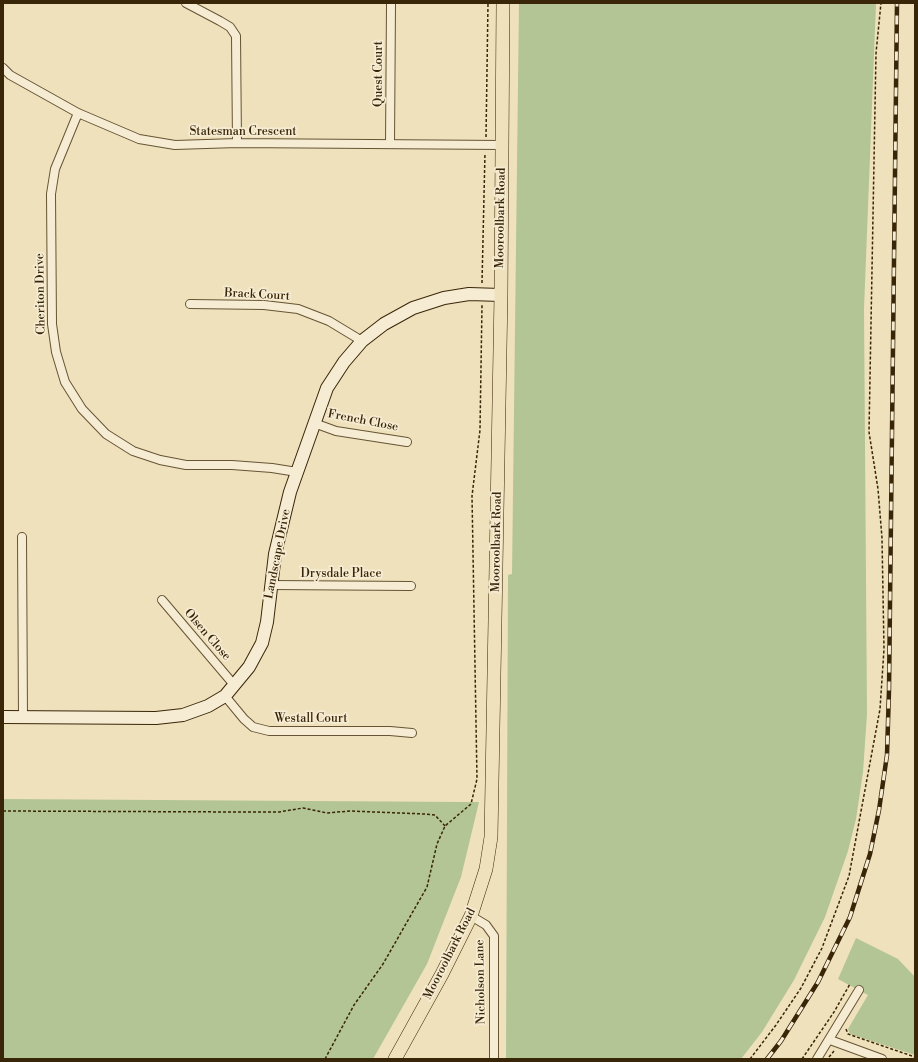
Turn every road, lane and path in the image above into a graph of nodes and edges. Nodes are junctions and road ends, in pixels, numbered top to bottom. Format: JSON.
{"nodes":[{"id":1,"x":186,"y":3,"type":"edge"},
{"id":2,"x":503,"y":3,"type":"edge"},
{"id":3,"x":881,"y":3,"type":"edge"},
{"id":4,"x":391,"y":4,"type":"dead end"},
{"id":5,"x":3,"y":68,"type":"edge"},
{"id":6,"x":78,"y":113,"type":"junction"},
{"id":7,"x":237,"y":143,"type":"junction"},
{"id":8,"x":390,"y":144,"type":"junction"},
{"id":9,"x":502,"y":145,"type":"junction"},
{"id":10,"x":482,"y":294,"type":"junction"},
{"id":11,"x":501,"y":295,"type":"junction"},
{"id":12,"x":190,"y":304,"type":"dead end"},
{"id":13,"x":362,"y":341,"type":"junction"},
{"id":14,"x":314,"y":423,"type":"junction"},
{"id":15,"x":407,"y":442,"type":"dead end"},
{"id":16,"x":297,"y":472,"type":"junction"},
{"id":17,"x":22,"y":537,"type":"dead end"},
{"id":18,"x":271,"y":586,"type":"junction"},
{"id":19,"x":411,"y":586,"type":"dead end"},
{"id":20,"x":162,"y":600,"type":"dead end"},
{"id":21,"x":235,"y":686,"type":"junction"},
{"id":22,"x":225,"y":696,"type":"junction"},
{"id":23,"x":3,"y":717,"type":"edge"},
{"id":24,"x":23,"y":717,"type":"junction"},
{"id":25,"x":412,"y":733,"type":"dead end"},
{"id":26,"x":3,"y":811,"type":"edge"},
{"id":27,"x":445,"y":826,"type":"junction"},
{"id":28,"x":471,"y":916,"type":"junction"},
{"id":29,"x":850,"y":984,"type":"dead end"},
{"id":30,"x":859,"y":990,"type":"dead end"},
{"id":31,"x":846,"y":1029,"type":"dead end"},
{"id":32,"x":830,"y":1040,"type":"junction"},
{"id":33,"x":837,"y":1052,"type":"dead end"},
{"id":34,"x":831,"y":1055,"type":"dead end"},
{"id":35,"x":915,"y":1057,"type":"edge"},
{"id":36,"x":325,"y":1059,"type":"edge"},
{"id":37,"x":395,"y":1059,"type":"edge"},
{"id":38,"x":494,"y":1059,"type":"edge"},
{"id":39,"x":750,"y":1059,"type":"edge"},
{"id":40,"x":802,"y":1059,"type":"edge"},
{"id":41,"x":817,"y":1059,"type":"edge"},
{"id":42,"x":882,"y":1059,"type":"edge"}],
"edges":[{"from":1,"to":7,"type":"street"},
{"from":2,"to":9,"type":"main road","name":"Mooroolbark Road"},
{"from":3,"to":39,"type":"path"},
{"from":4,"to":8,"type":"street","name":"Quest Court"},
{"from":5,"to":6,"type":"street","name":"Statesman Crescent"},
{"from":6,"to":7,"type":"street","name":"Statesman Crescent"},
{"from":6,"to":16,"type":"street","name":"Cheriton Drive"},
{"from":7,"to":8,"type":"street","name":"Statesman Crescent"},
{"from":8,"to":9,"type":"street","name":"Statesman Crescent"},
{"from":9,"to":11,"type":"main road","name":"Mooroolbark Road"},
{"from":10,"to":11,"type":"street","name":"Landscape Drive"},
{"from":10,"to":13,"type":"street","name":"Landscape Drive"},
{"from":10,"to":27,"type":"path"},
{"from":11,"to":28,"type":"main road","name":"Mooroolbark Road"},
{"from":12,"to":13,"type":"street","name":"Brack Court"},
{"from":13,"to":14,"type":"street","name":"Landscape Drive"},
{"from":14,"to":15,"type":"street","name":"French Close"},
{"from":14,"to":16,"type":"street","name":"Landscape Drive"},
{"from":16,"to":18,"type":"street","name":"Landscape Drive"},
{"from":17,"to":24,"type":"street"},
{"from":18,"to":19,"type":"street","name":"Drysdale Place"},
{"from":18,"to":21,"type":"street","name":"Landscape Drive"},
{"from":20,"to":21,"type":"street","name":"Olsen Close"},
{"from":21,"to":22,"type":"street","name":"Landscape Drive"},
{"from":22,"to":24,"type":"street","name":"Landscape Drive"},
{"from":22,"to":25,"type":"street","name":"Westall Court"},
{"from":23,"to":24,"type":"street","name":"Landscape Drive"},
{"from":26,"to":27,"type":"path"},
{"from":27,"to":36,"type":"path"},
{"from":28,"to":37,"type":"main road","name":"Mooroolbark Road"},
{"from":28,"to":38,"type":"street","name":"Nicholson Lane"},
{"from":29,"to":40,"type":"path"},
{"from":30,"to":32,"type":"street"},
{"from":31,"to":35,"type":"path"},
{"from":32,"to":41,"type":"street"},
{"from":32,"to":42,"type":"street"},
{"from":33,"to":34,"type":"path"}]}
